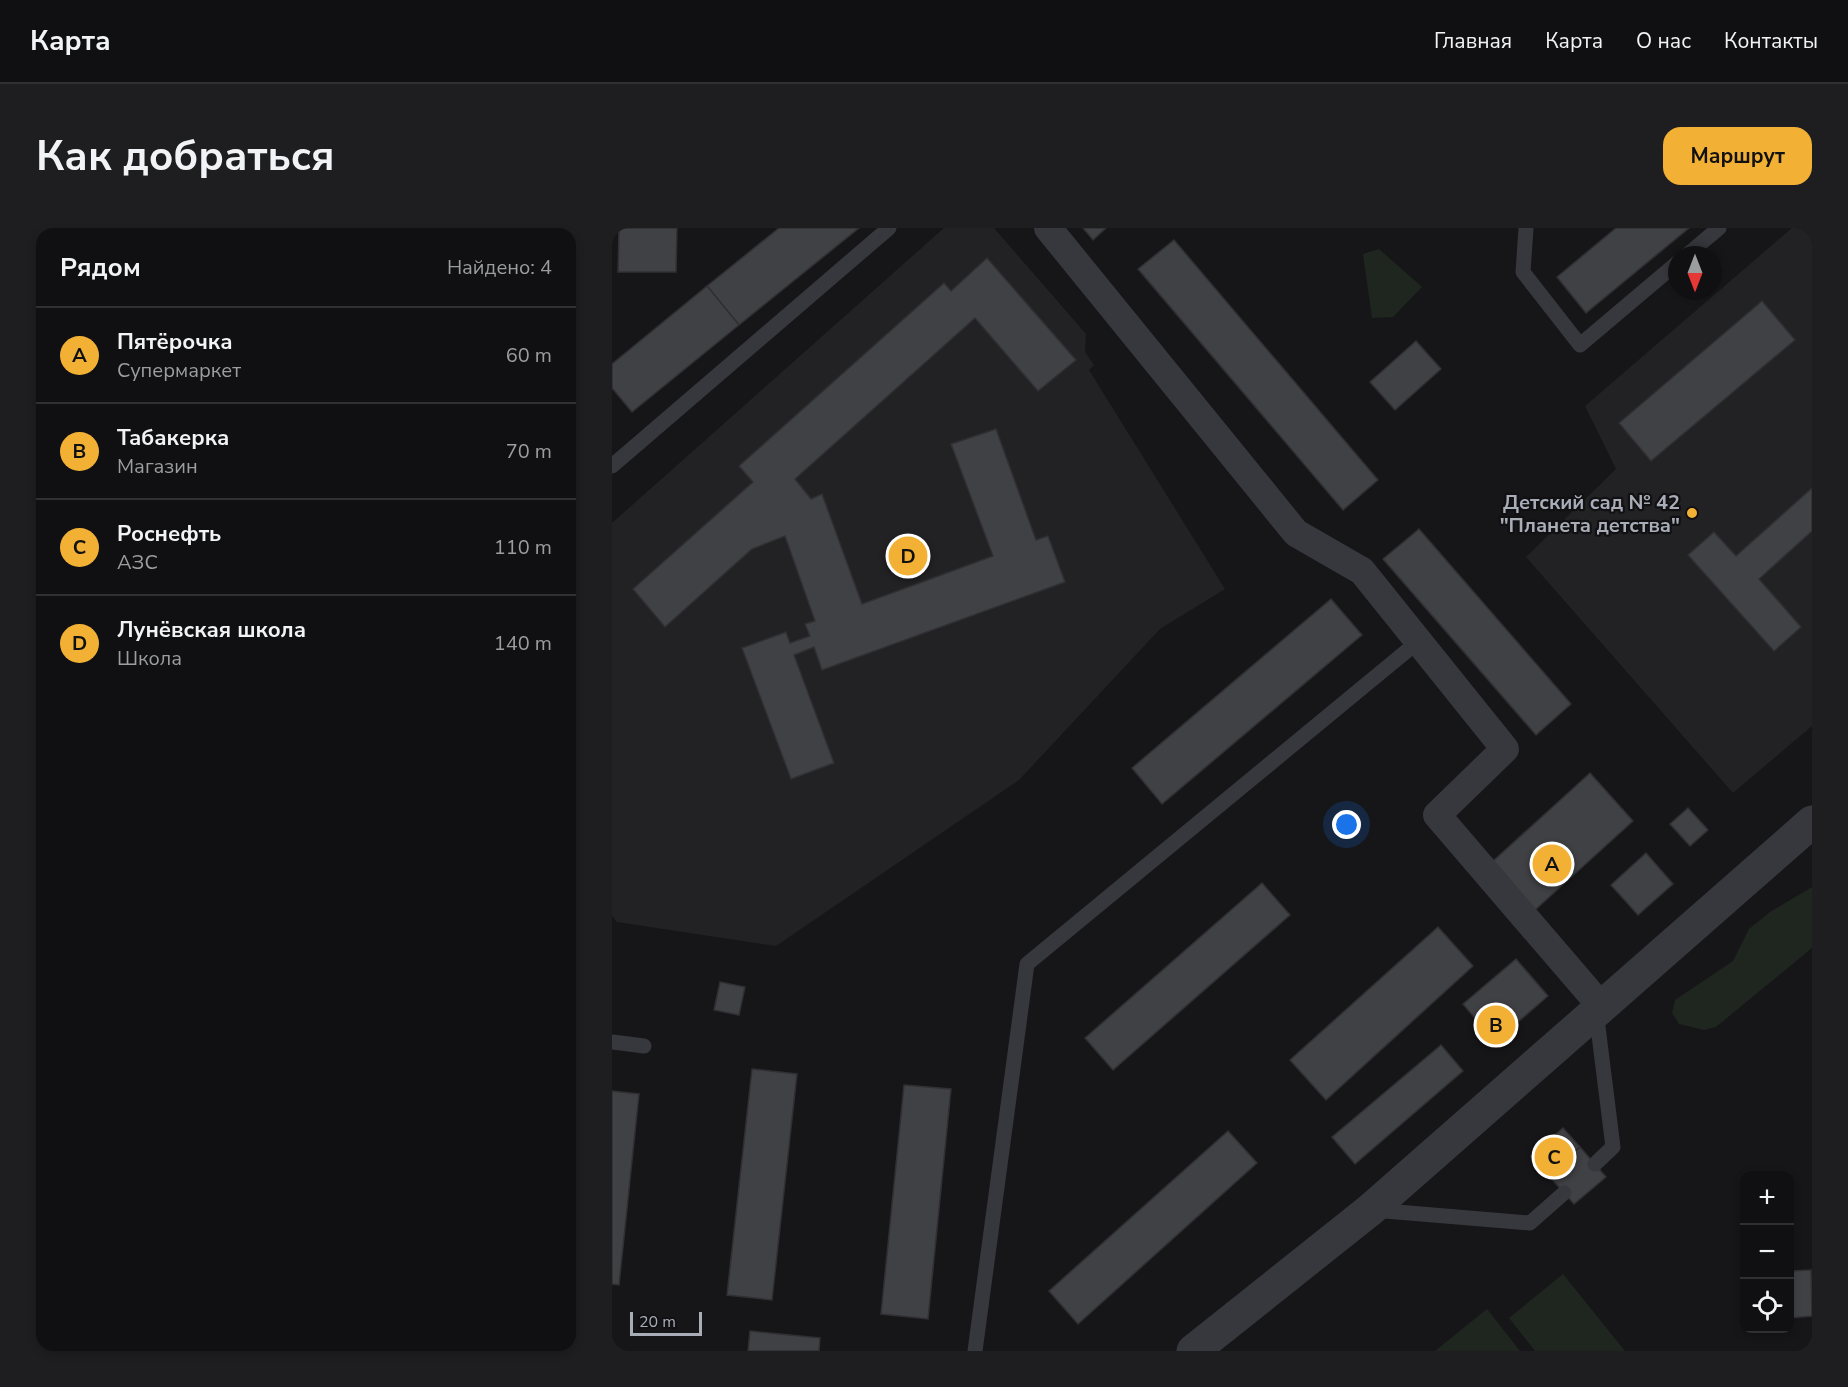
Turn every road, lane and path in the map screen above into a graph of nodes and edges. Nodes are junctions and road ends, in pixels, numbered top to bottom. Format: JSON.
{"nodes":[{"id":1,"x":889,"y":228,"type":"edge"},
{"id":2,"x":1048,"y":228,"type":"edge"},
{"id":3,"x":1526,"y":228,"type":"edge"},
{"id":4,"x":1719,"y":228,"type":"edge"},
{"id":5,"x":1698,"y":246,"type":"edge"},
{"id":6,"x":1668,"y":271,"type":"edge"},
{"id":7,"x":612,"y":466,"type":"edge"},
{"id":8,"x":1420,"y":640,"type":"junction"},
{"id":9,"x":1812,"y":822,"type":"edge"},
{"id":10,"x":1599,"y":1008,"type":"junction"},
{"id":11,"x":612,"y":1042,"type":"edge"},
{"id":12,"x":644,"y":1046,"type":"dead end"},
{"id":13,"x":1595,"y":1164,"type":"dead end"},
{"id":14,"x":1564,"y":1193,"type":"dead end"},
{"id":15,"x":1370,"y":1210,"type":"junction"},
{"id":16,"x":975,"y":1351,"type":"edge"},
{"id":17,"x":1193,"y":1351,"type":"edge"}],
"edges":[{"from":1,"to":7,"type":"lane"},
{"from":2,"to":8,"type":"street"},
{"from":3,"to":6,"type":"lane"},
{"from":4,"to":5,"type":"lane"},
{"from":8,"to":10,"type":"street"},
{"from":8,"to":16,"type":"lane"},
{"from":9,"to":10,"type":"street"},
{"from":10,"to":13,"type":"lane"},
{"from":10,"to":15,"type":"street"},
{"from":11,"to":12,"type":"lane"},
{"from":14,"to":15,"type":"lane"},
{"from":15,"to":17,"type":"street"}]}
